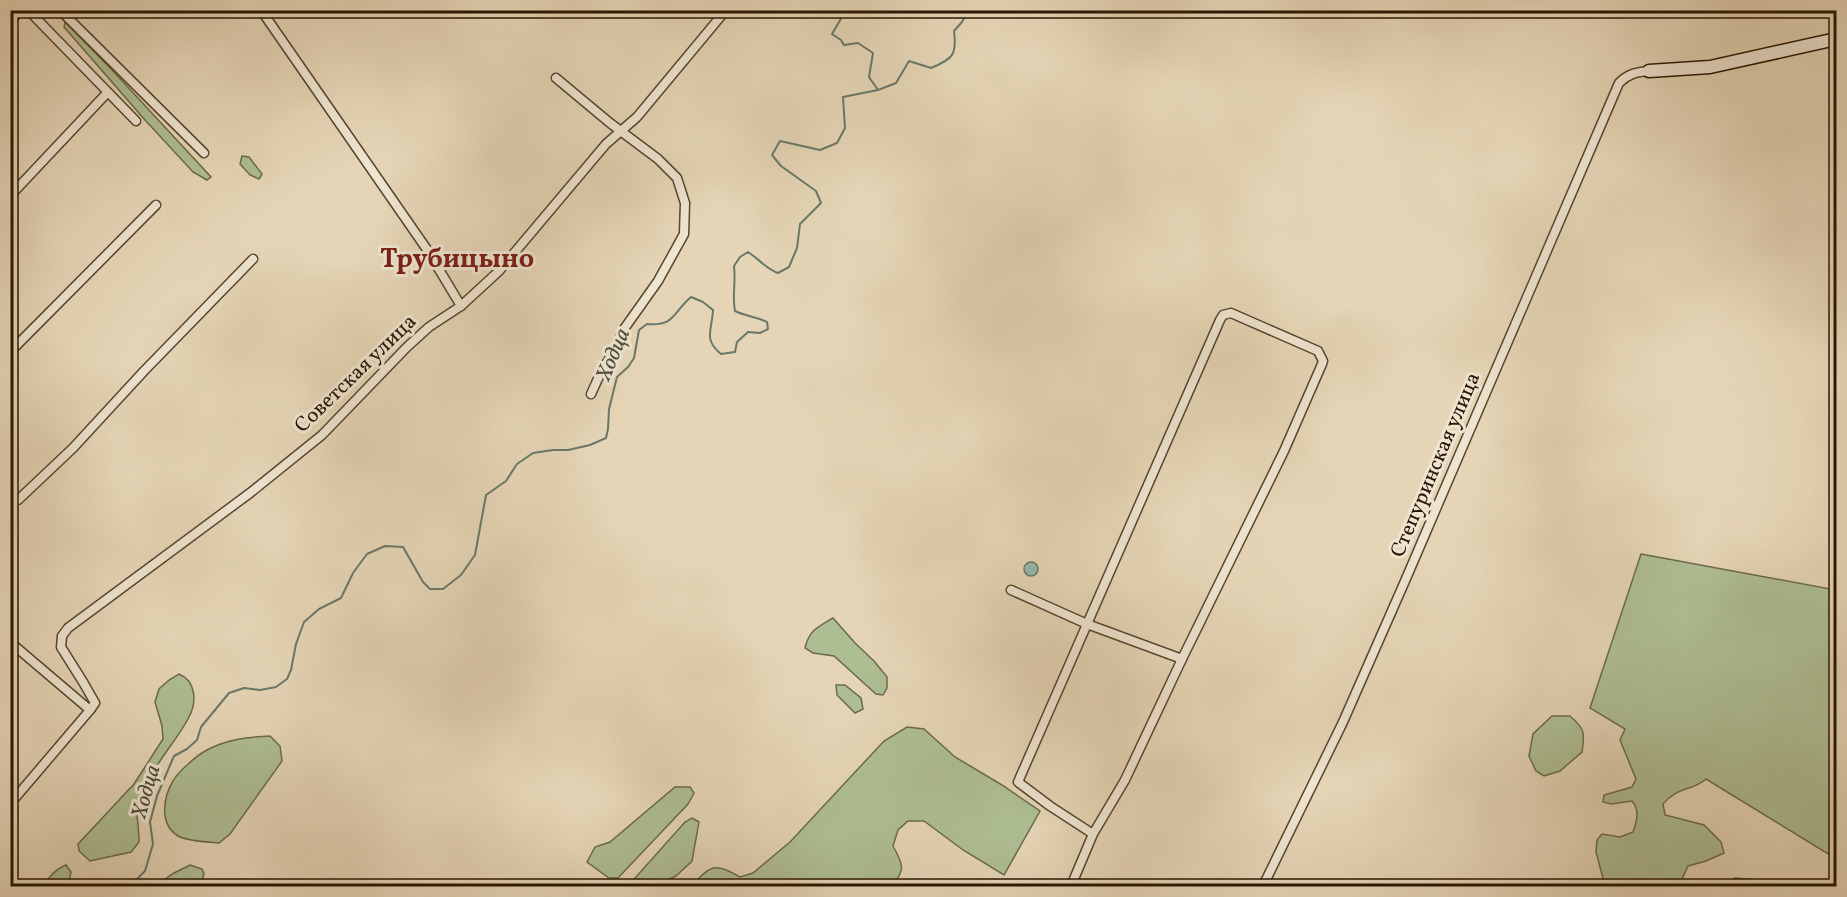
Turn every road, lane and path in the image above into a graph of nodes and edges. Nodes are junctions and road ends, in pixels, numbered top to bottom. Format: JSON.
{"nodes":[{"id":1,"x":19,"y":10,"type":"edge"},
{"id":2,"x":28,"y":10,"type":"edge"},
{"id":3,"x":62,"y":10,"type":"edge"},
{"id":4,"x":261,"y":10,"type":"edge"},
{"id":5,"x":726,"y":10,"type":"edge"},
{"id":6,"x":10,"y":24,"type":"edge"},
{"id":7,"x":1836,"y":39,"type":"edge"},
{"id":8,"x":1649,"y":71,"type":"joint"},
{"id":9,"x":556,"y":78,"type":"dead end"},
{"id":10,"x":107,"y":93,"type":"junction"},
{"id":11,"x":136,"y":121,"type":"dead end"},
{"id":12,"x":621,"y":131,"type":"junction"},
{"id":13,"x":204,"y":153,"type":"dead end"},
{"id":14,"x":10,"y":196,"type":"edge"},
{"id":15,"x":156,"y":205,"type":"dead end"},
{"id":16,"x":253,"y":259,"type":"dead end"},
{"id":17,"x":461,"y":306,"type":"junction"},
{"id":18,"x":10,"y":352,"type":"edge"},
{"id":19,"x":591,"y":394,"type":"dead end"},
{"id":20,"x":10,"y":502,"type":"edge"},
{"id":21,"x":1011,"y":590,"type":"dead end"},
{"id":22,"x":1087,"y":624,"type":"junction"},
{"id":23,"x":10,"y":642,"type":"edge"},
{"id":24,"x":1182,"y":660,"type":"junction"},
{"id":25,"x":90,"y":710,"type":"junction"},
{"id":26,"x":10,"y":804,"type":"edge"},
{"id":27,"x":1093,"y":834,"type":"junction"},
{"id":28,"x":1071,"y":886,"type":"edge"},
{"id":29,"x":1263,"y":886,"type":"edge"}],
"edges":[{"from":1,"to":6,"type":"street"},
{"from":2,"to":10,"type":"street"},
{"from":3,"to":13,"type":"street"},
{"from":4,"to":17,"type":"street"},
{"from":5,"to":12,"type":"street"},
{"from":7,"to":8,"type":"street"},
{"from":8,"to":29,"type":"street","name":"Степуринская улица"},
{"from":9,"to":12,"type":"street"},
{"from":10,"to":11,"type":"street"},
{"from":10,"to":14,"type":"street"},
{"from":12,"to":17,"type":"street"},
{"from":12,"to":19,"type":"street"},
{"from":15,"to":18,"type":"street"},
{"from":16,"to":20,"type":"street"},
{"from":17,"to":25,"type":"street","name":"Советская улица"},
{"from":21,"to":22,"type":"street"},
{"from":22,"to":24,"type":"street"},
{"from":22,"to":24,"type":"street"},
{"from":22,"to":27,"type":"street"},
{"from":23,"to":25,"type":"street"},
{"from":24,"to":27,"type":"street"},
{"from":25,"to":26,"type":"street"},
{"from":27,"to":28,"type":"street"}]}
